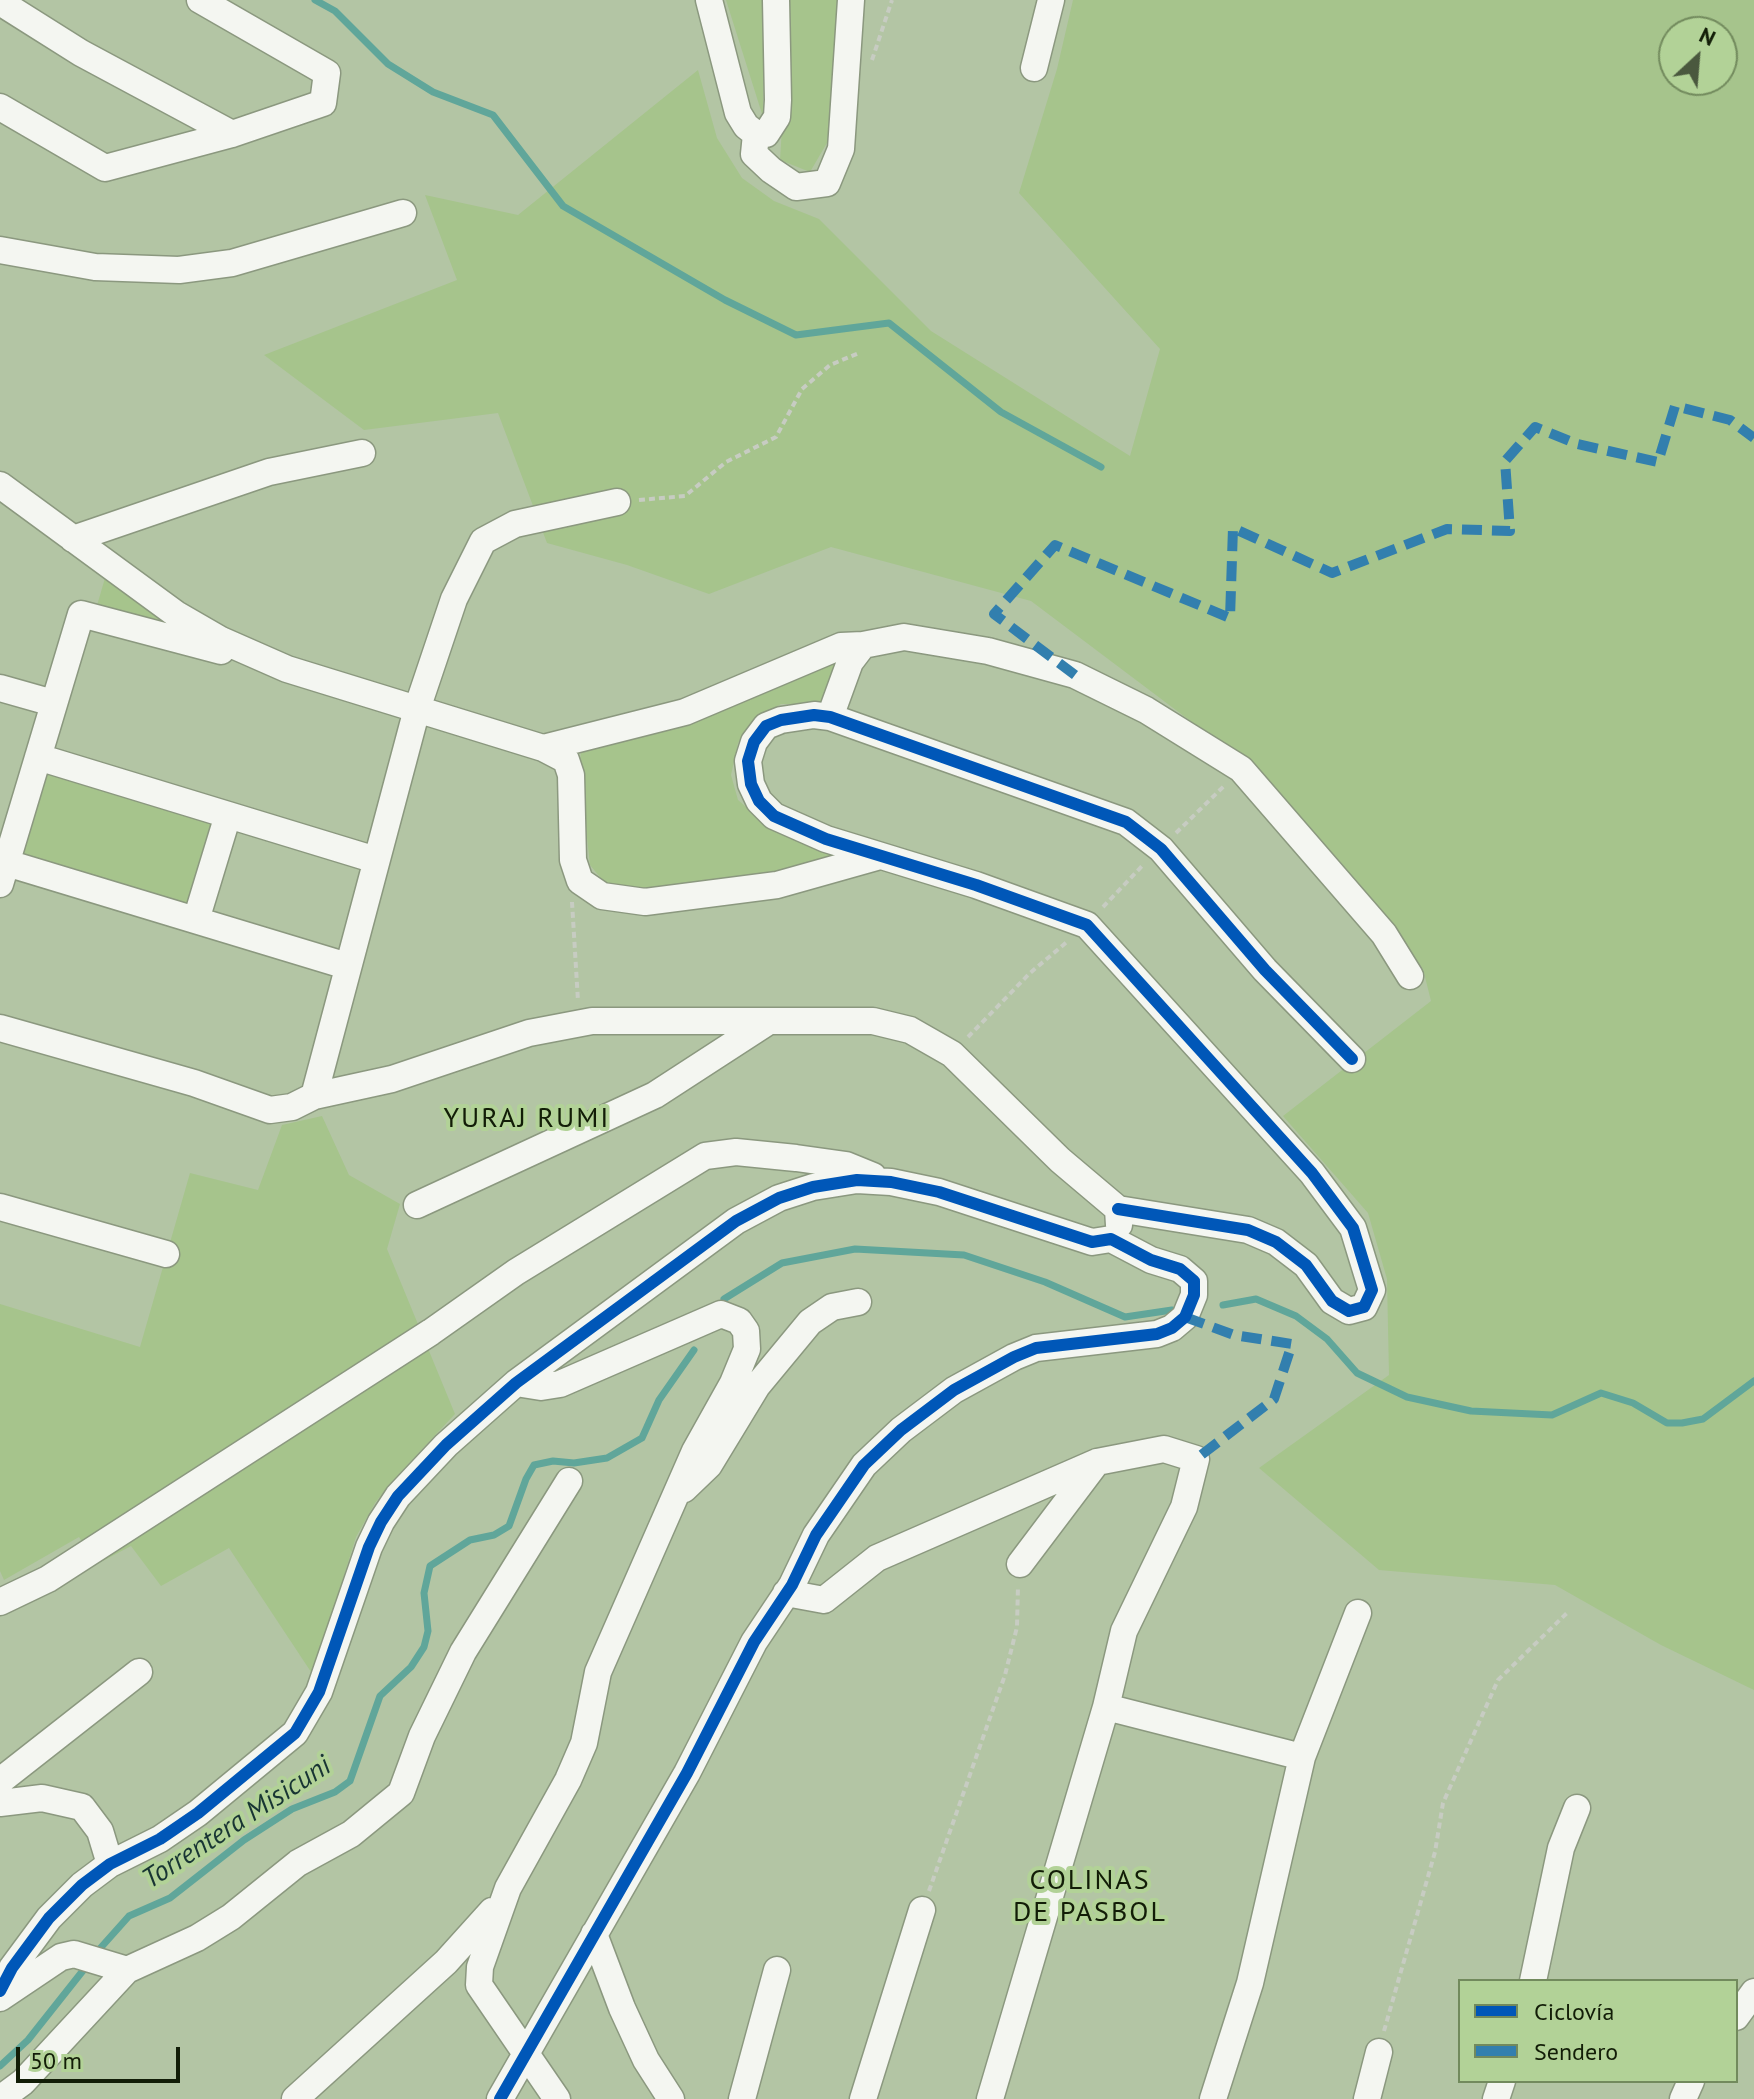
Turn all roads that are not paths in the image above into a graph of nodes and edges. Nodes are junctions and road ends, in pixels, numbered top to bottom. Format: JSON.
{"nodes":[{"id":1,"x":200,"y":0,"type":"edge"},
{"id":2,"x":709,"y":0,"type":"edge"},
{"id":3,"x":776,"y":0,"type":"edge"},
{"id":4,"x":851,"y":0,"type":"edge"},
{"id":5,"x":1051,"y":0,"type":"edge"},
{"id":6,"x":0,"y":2,"type":"edge"},
{"id":7,"x":1034,"y":68,"type":"dead end"},
{"id":8,"x":0,"y":107,"type":"edge"},
{"id":9,"x":232,"y":134,"type":"junction"},
{"id":10,"x":756,"y":134,"type":"junction"},
{"id":11,"x":403,"y":213,"type":"dead end"},
{"id":12,"x":0,"y":250,"type":"edge"},
{"id":13,"x":362,"y":453,"type":"dead end"},
{"id":14,"x":0,"y":485,"type":"edge"},
{"id":15,"x":617,"y":502,"type":"road end"},
{"id":16,"x":73,"y":539,"type":"junction"},
{"id":17,"x":863,"y":645,"type":"junction"},
{"id":18,"x":287,"y":669,"type":"junction"},
{"id":19,"x":0,"y":688,"type":"edge"},
{"id":20,"x":53,"y":703,"type":"junction"},
{"id":21,"x":417,"y":709,"type":"junction"},
{"id":22,"x":830,"y":717,"type":"junction"},
{"id":23,"x":543,"y":748,"type":"junction"},
{"id":24,"x":38,"y":757,"type":"junction"},
{"id":25,"x":228,"y":815,"type":"junction"},
{"id":26,"x":880,"y":856,"type":"junction"},
{"id":27,"x":376,"y":860,"type":"junction"},
{"id":28,"x":2,"y":869,"type":"edge"},
{"id":29,"x":196,"y":920,"type":"junction"},
{"id":30,"x":347,"y":966,"type":"junction"},
{"id":31,"x":1410,"y":976,"type":"dead end"},
{"id":32,"x":769,"y":1021,"type":"junction"},
{"id":33,"x":0,"y":1028,"type":"edge"},
{"id":34,"x":1352,"y":1059,"type":"dead end"},
{"id":35,"x":314,"y":1096,"type":"junction"},
{"id":36,"x":891,"y":1182,"type":"junction"},
{"id":37,"x":417,"y":1205,"type":"dead end"},
{"id":38,"x":0,"y":1207,"type":"edge"},
{"id":39,"x":1118,"y":1209,"type":"junction"},
{"id":40,"x":1111,"y":1239,"type":"junction"},
{"id":41,"x":166,"y":1254,"type":"dead end"},
{"id":42,"x":858,"y":1302,"type":"dead end"},
{"id":43,"x":516,"y":1383,"type":"junction"},
{"id":44,"x":1097,"y":1462,"type":"junction"},
{"id":45,"x":569,"y":1481,"type":"dead end"},
{"id":46,"x":675,"y":1497,"type":"junction"},
{"id":47,"x":1020,"y":1564,"type":"road end"},
{"id":48,"x":786,"y":1593,"type":"junction"},
{"id":49,"x":0,"y":1602,"type":"edge"},
{"id":50,"x":1358,"y":1613,"type":"dead end"},
{"id":51,"x":139,"y":1672,"type":"dead end"},
{"id":52,"x":1106,"y":1707,"type":"junction"},
{"id":53,"x":1302,"y":1757,"type":"junction"},
{"id":54,"x":0,"y":1781,"type":"edge"},
{"id":55,"x":0,"y":1803,"type":"edge"},
{"id":56,"x":1577,"y":1808,"type":"dead end"},
{"id":57,"x":110,"y":1864,"type":"junction"},
{"id":58,"x":508,"y":1888,"type":"junction"},
{"id":59,"x":922,"y":1910,"type":"road end"},
{"id":60,"x":594,"y":1934,"type":"junction"},
{"id":61,"x":127,"y":1970,"type":"junction"},
{"id":62,"x":777,"y":1970,"type":"dead end"},
{"id":63,"x":1533,"y":1979,"type":"edge"},
{"id":64,"x":0,"y":1991,"type":"edge"},
{"id":65,"x":1754,"y":1992,"type":"edge"},
{"id":66,"x":0,"y":1998,"type":"edge"},
{"id":67,"x":1738,"y":2014,"type":"edge"},
{"id":68,"x":1379,"y":2052,"type":"road end"},
{"id":69,"x":526,"y":2054,"type":"junction"},
{"id":70,"x":0,"y":2099,"type":"edge"},
{"id":71,"x":295,"y":2099,"type":"edge"},
{"id":72,"x":500,"y":2099,"type":"edge"},
{"id":73,"x":557,"y":2099,"type":"edge"},
{"id":74,"x":671,"y":2099,"type":"edge"},
{"id":75,"x":742,"y":2099,"type":"edge"},
{"id":76,"x":863,"y":2099,"type":"edge"},
{"id":77,"x":990,"y":2099,"type":"edge"},
{"id":78,"x":1213,"y":2099,"type":"edge"},
{"id":79,"x":1367,"y":2099,"type":"edge"}],
"edges":[{"from":1,"to":9,"type":"street"},
{"from":2,"to":10,"type":"street"},
{"from":3,"to":10,"type":"street"},
{"from":4,"to":10,"type":"street"},
{"from":5,"to":7,"type":"street"},
{"from":6,"to":9,"type":"street"},
{"from":8,"to":9,"type":"street"},
{"from":11,"to":12,"type":"street"},
{"from":13,"to":16,"type":"street"},
{"from":14,"to":16,"type":"street"},
{"from":15,"to":21,"type":"street"},
{"from":16,"to":18,"type":"street"},
{"from":17,"to":22,"type":"street"},
{"from":17,"to":23,"type":"street"},
{"from":17,"to":31,"type":"street"},
{"from":18,"to":20,"type":"street"},
{"from":18,"to":21,"type":"street"},
{"from":19,"to":20,"type":"street"},
{"from":20,"to":24,"type":"street"},
{"from":21,"to":23,"type":"street"},
{"from":21,"to":27,"type":"street"},
{"from":22,"to":26,"type":"street"},
{"from":22,"to":34,"type":"street"},
{"from":23,"to":26,"type":"street"},
{"from":24,"to":25,"type":"street"},
{"from":24,"to":28,"type":"street"},
{"from":25,"to":27,"type":"street"},
{"from":25,"to":29,"type":"street"},
{"from":26,"to":39,"type":"street"},
{"from":27,"to":30,"type":"street"},
{"from":28,"to":29,"type":"street"},
{"from":29,"to":30,"type":"street"},
{"from":30,"to":35,"type":"street"},
{"from":32,"to":35,"type":"street"},
{"from":32,"to":37,"type":"street"},
{"from":32,"to":39,"type":"street"},
{"from":33,"to":35,"type":"street"},
{"from":36,"to":40,"type":"street"},
{"from":36,"to":43,"type":"street"},
{"from":36,"to":49,"type":"street"},
{"from":38,"to":41,"type":"street"},
{"from":39,"to":40,"type":"street"},
{"from":40,"to":48,"type":"street"},
{"from":42,"to":46,"type":"street"},
{"from":43,"to":46,"type":"street"},
{"from":43,"to":57,"type":"street"},
{"from":44,"to":47,"type":"street"},
{"from":44,"to":48,"type":"street"},
{"from":44,"to":52,"type":"street"},
{"from":45,"to":61,"type":"street"},
{"from":46,"to":58,"type":"street"},
{"from":48,"to":60,"type":"street"},
{"from":50,"to":53,"type":"street"},
{"from":51,"to":54,"type":"street"},
{"from":52,"to":53,"type":"street"},
{"from":52,"to":77,"type":"street"},
{"from":53,"to":78,"type":"street"},
{"from":55,"to":57,"type":"street"},
{"from":56,"to":63,"type":"street"},
{"from":57,"to":64,"type":"street"},
{"from":58,"to":69,"type":"street"},
{"from":58,"to":71,"type":"street"},
{"from":59,"to":76,"type":"street"},
{"from":60,"to":69,"type":"street"},
{"from":60,"to":74,"type":"street"},
{"from":61,"to":66,"type":"street"},
{"from":61,"to":70,"type":"street"},
{"from":62,"to":75,"type":"street"},
{"from":65,"to":67,"type":"street"},
{"from":68,"to":79,"type":"street"},
{"from":69,"to":72,"type":"street"},
{"from":69,"to":73,"type":"street"}]}
